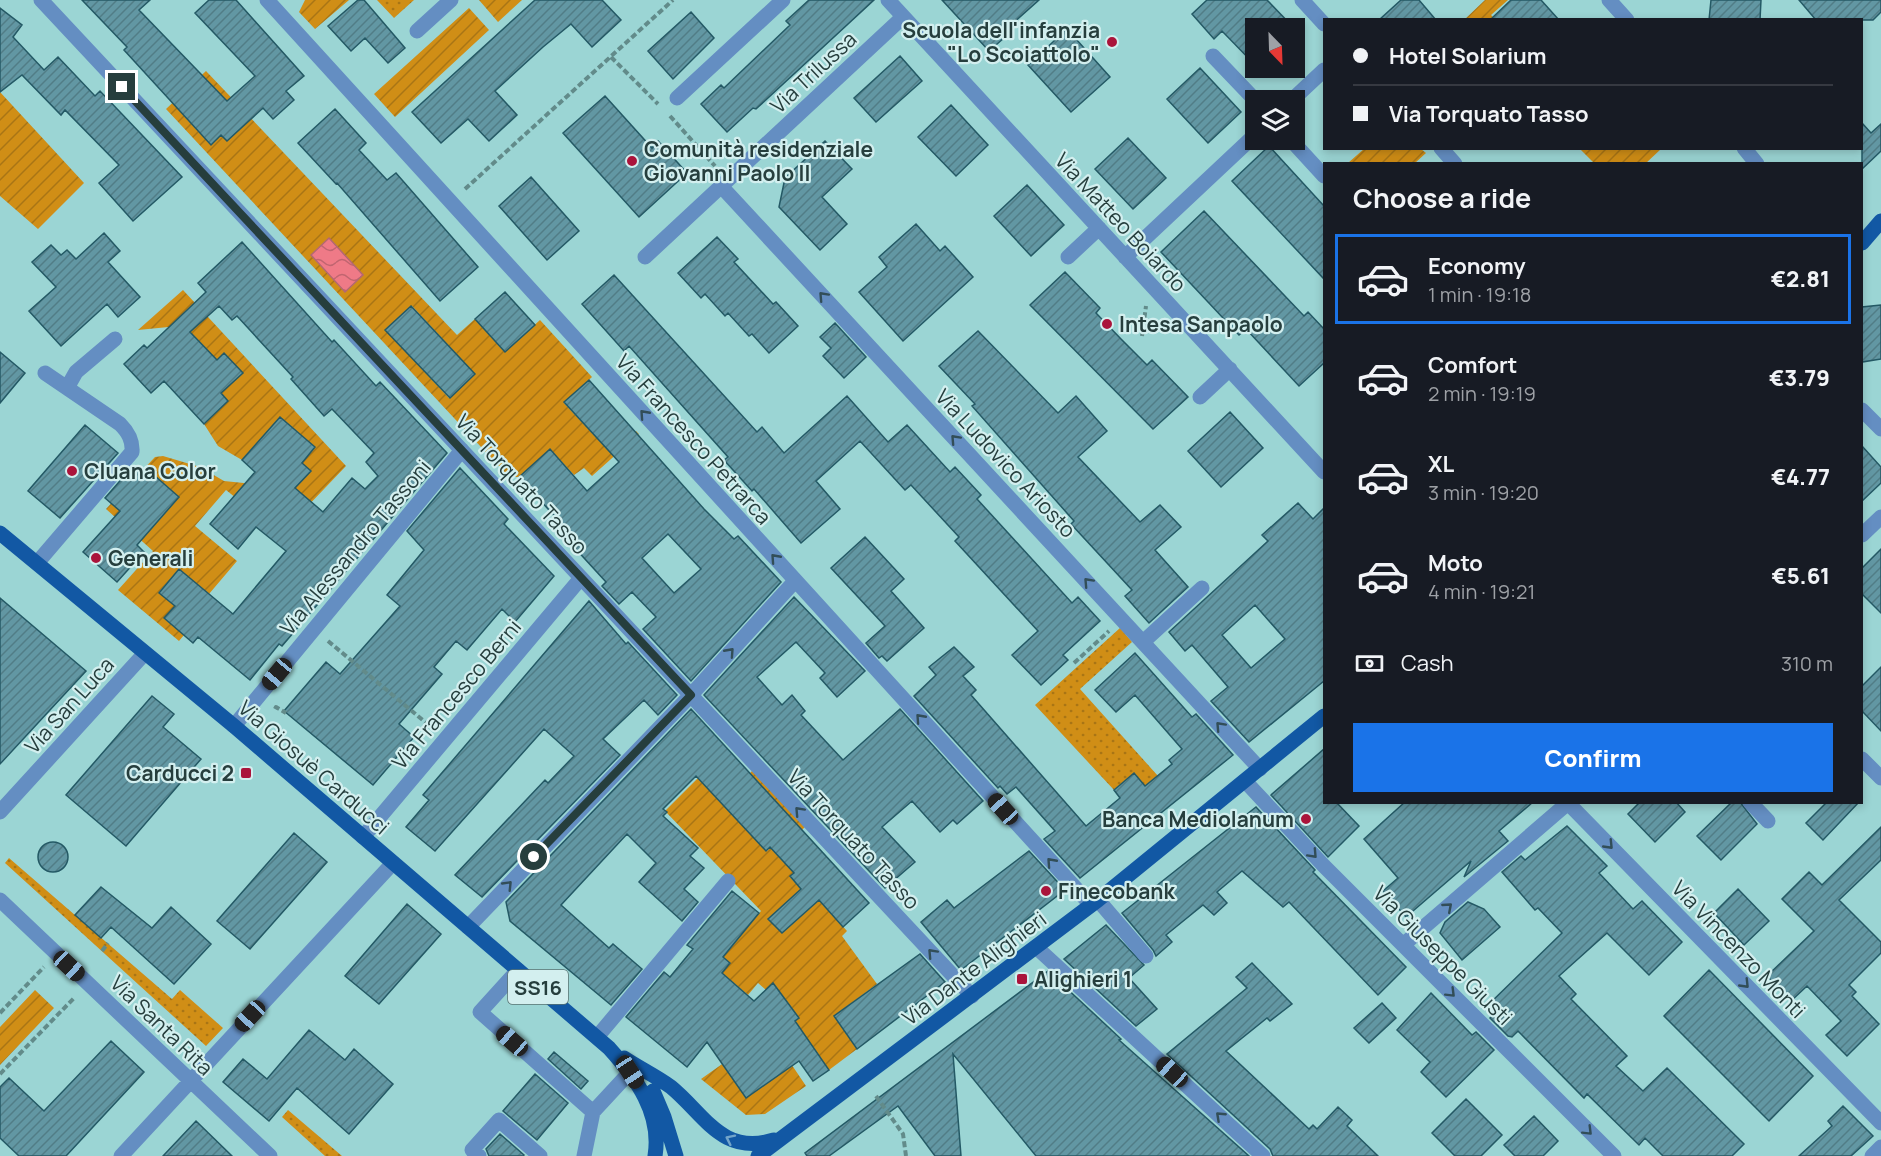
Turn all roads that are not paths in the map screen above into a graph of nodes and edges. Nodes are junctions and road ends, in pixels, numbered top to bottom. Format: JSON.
{"nodes":[{"id":1,"x":41,"y":0,"type":"edge"},
{"id":2,"x":267,"y":0,"type":"edge"},
{"id":3,"x":451,"y":0,"type":"edge"},
{"id":4,"x":783,"y":0,"type":"edge"},
{"id":5,"x":888,"y":0,"type":"edge"},
{"id":6,"x":1302,"y":0,"type":"edge"},
{"id":7,"x":1609,"y":0,"type":"edge"},
{"id":8,"x":903,"y":17,"type":"junction"},
{"id":9,"x":1625,"y":18,"type":"edge"},
{"id":10,"x":1323,"y":23,"type":"edge"},
{"id":11,"x":417,"y":31,"type":"dead end"},
{"id":12,"x":1214,"y":56,"type":"dead end"},
{"id":13,"x":1323,"y":71,"type":"edge"},
{"id":14,"x":1246,"y":90,"type":"edge"},
{"id":15,"x":1303,"y":90,"type":"edge"},
{"id":16,"x":677,"y":98,"type":"dead end"},
{"id":17,"x":1245,"y":145,"type":"edge"},
{"id":18,"x":1300,"y":150,"type":"edge"},
{"id":19,"x":1443,"y":150,"type":"edge"},
{"id":20,"x":1746,"y":150,"type":"edge"},
{"id":21,"x":1453,"y":162,"type":"edge"},
{"id":22,"x":1755,"y":162,"type":"edge"},
{"id":23,"x":1323,"y":175,"type":"edge"},
{"id":24,"x":721,"y":186,"type":"junction"},
{"id":25,"x":1881,"y":221,"type":"edge"},
{"id":26,"x":1099,"y":228,"type":"junction"},
{"id":27,"x":1863,"y":242,"type":"edge"},
{"id":28,"x":645,"y":256,"type":"dead end"},
{"id":29,"x":1125,"y":256,"type":"junction"},
{"id":30,"x":1068,"y":257,"type":"dead end"},
{"id":31,"x":115,"y":339,"type":"dead end"},
{"id":32,"x":1230,"y":369,"type":"junction"},
{"id":33,"x":45,"y":373,"type":"dead end"},
{"id":34,"x":67,"y":388,"type":"junction"},
{"id":35,"x":1200,"y":397,"type":"dead end"},
{"id":36,"x":1863,"y":411,"type":"edge"},
{"id":37,"x":1881,"y":429,"type":"edge"},
{"id":38,"x":462,"y":450,"type":"junction"},
{"id":39,"x":1323,"y":471,"type":"edge"},
{"id":40,"x":1881,"y":517,"type":"edge"},
{"id":41,"x":0,"y":533,"type":"edge"},
{"id":42,"x":1863,"y":534,"type":"edge"},
{"id":43,"x":37,"y":563,"type":"junction"},
{"id":44,"x":581,"y":578,"type":"junction"},
{"id":45,"x":795,"y":581,"type":"junction"},
{"id":46,"x":1202,"y":588,"type":"dead end"},
{"id":47,"x":1143,"y":642,"type":"junction"},
{"id":48,"x":145,"y":652,"type":"junction"},
{"id":49,"x":691,"y":695,"type":"junction"},
{"id":50,"x":1323,"y":717,"type":"edge"},
{"id":51,"x":234,"y":726,"type":"junction"},
{"id":52,"x":1863,"y":760,"type":"edge"},
{"id":53,"x":1260,"y":769,"type":"junction"},
{"id":54,"x":1881,"y":778,"type":"edge"},
{"id":55,"x":1245,"y":781,"type":"junction"},
{"id":56,"x":1567,"y":804,"type":"edge"},
{"id":57,"x":1569,"y":804,"type":"edge"},
{"id":58,"x":1752,"y":804,"type":"edge"},
{"id":59,"x":0,"y":812,"type":"edge"},
{"id":60,"x":1768,"y":820,"type":"dead end"},
{"id":61,"x":363,"y":837,"type":"junction"},
{"id":62,"x":393,"y":863,"type":"junction"},
{"id":63,"x":728,"y":881,"type":"dead end"},
{"id":64,"x":0,"y":900,"type":"edge"},
{"id":65,"x":1094,"y":903,"type":"junction"},
{"id":66,"x":468,"y":927,"type":"junction"},
{"id":67,"x":1403,"y":945,"type":"junction"},
{"id":68,"x":1036,"y":947,"type":"junction"},
{"id":69,"x":1146,"y":956,"type":"dead end"},
{"id":70,"x":518,"y":970,"type":"junction"},
{"id":71,"x":972,"y":996,"type":"junction"},
{"id":72,"x":597,"y":1037,"type":"junction"},
{"id":73,"x":632,"y":1068,"type":"junction"},
{"id":74,"x":190,"y":1081,"type":"junction"},
{"id":75,"x":593,"y":1112,"type":"junction"},
{"id":76,"x":1881,"y":1123,"type":"edge"},
{"id":77,"x":786,"y":1137,"type":"junction"},
{"id":78,"x":1881,"y":1147,"type":"edge"},
{"id":79,"x":121,"y":1156,"type":"edge"},
{"id":80,"x":270,"y":1156,"type":"edge"},
{"id":81,"x":479,"y":1156,"type":"edge"},
{"id":82,"x":540,"y":1156,"type":"edge"},
{"id":83,"x":584,"y":1156,"type":"edge"},
{"id":84,"x":654,"y":1156,"type":"edge"},
{"id":85,"x":676,"y":1156,"type":"edge"},
{"id":86,"x":758,"y":1156,"type":"edge"},
{"id":87,"x":775,"y":1156,"type":"edge"},
{"id":88,"x":1263,"y":1156,"type":"edge"},
{"id":89,"x":1614,"y":1156,"type":"edge"},
{"id":90,"x":1872,"y":1156,"type":"edge"}],
"edges":[{"from":1,"to":38,"type":"street","name":"Via Torquato Tasso"},
{"from":45,"to":2,"type":"street","name":"Via Francesco Petrarca","one_way":true},
{"from":3,"to":11,"type":"street"},
{"from":4,"to":16,"type":"street"},
{"from":5,"to":8,"type":"street","name":"Via Matteo Boiardo"},
{"from":6,"to":10,"type":"street"},
{"from":7,"to":9,"type":"street"},
{"from":8,"to":24,"type":"street","name":"Via Trilussa"},
{"from":8,"to":26,"type":"street","name":"Via Matteo Boiardo"},
{"from":12,"to":14,"type":"street"},
{"from":13,"to":15,"type":"street"},
{"from":17,"to":29,"type":"street"},
{"from":18,"to":23,"type":"street"},
{"from":19,"to":21,"type":"street"},
{"from":20,"to":22,"type":"street"},
{"from":24,"to":28,"type":"street","name":"Via Trilussa"},
{"from":47,"to":24,"type":"street","name":"Via Ludovico Ariosto","one_way":true},
{"from":25,"to":27,"type":"main road"},
{"from":26,"to":29,"type":"street","name":"Via Matteo Boiardo"},
{"from":26,"to":30,"type":"street"},
{"from":29,"to":32,"type":"street","name":"Via Matteo Boiardo"},
{"from":31,"to":34,"type":"street"},
{"from":32,"to":35,"type":"street"},
{"from":32,"to":39,"type":"street","name":"Via Matteo Boiardo"},
{"from":33,"to":34,"type":"street"},
{"from":34,"to":43,"type":"street"},
{"from":36,"to":37,"type":"street"},
{"from":38,"to":44,"type":"street","name":"Via Torquato Tasso"},
{"from":38,"to":51,"type":"street","name":"Via Alessandro Tassoni"},
{"from":40,"to":42,"type":"street"},
{"from":41,"to":43,"type":"main road","name":"Via Giosuè Carducci","number":"SS16"},
{"from":43,"to":48,"type":"main road","name":"Via Giosuè Carducci","number":"SS16"},
{"from":44,"to":49,"type":"street","name":"Via Torquato Tasso"},
{"from":44,"to":61,"type":"street","name":"Via Francesco Berni"},
{"from":49,"to":45,"type":"street","one_way":true},
{"from":65,"to":45,"type":"street","name":"Via Francesco Petrarca","one_way":true},
{"from":46,"to":47,"type":"street"},
{"from":53,"to":47,"type":"street","name":"Via Ludovico Ariosto","one_way":true},
{"from":48,"to":51,"type":"main road","name":"Via Giosuè Carducci","number":"SS16"},
{"from":48,"to":59,"type":"street","name":"Via San Luca"},
{"from":66,"to":49,"type":"street","one_way":true},
{"from":71,"to":49,"type":"street","name":"Via Torquato Tasso","one_way":true},
{"from":50,"to":53,"type":"main road","name":"Via Dante Alighieri"},
{"from":51,"to":61,"type":"main road","name":"Via Giosuè Carducci","number":"SS16"},
{"from":52,"to":54,"type":"street"},
{"from":53,"to":55,"type":"main road","name":"Via Dante Alighieri"},
{"from":55,"to":65,"type":"main road","name":"Via Dante Alighieri"},
{"from":55,"to":67,"type":"street","name":"Via Giuseppe Giusti","one_way":true},
{"from":67,"to":56,"type":"street","one_way":true},
{"from":57,"to":76,"type":"street","name":"Via Vincenzo Monti","one_way":true},
{"from":58,"to":60,"type":"street"},
{"from":61,"to":62,"type":"main road","name":"Via Giosuè Carducci","number":"SS16"},
{"from":62,"to":66,"type":"main road","name":"Via Giosuè Carducci","number":"SS16"},
{"from":62,"to":74,"type":"street"},
{"from":63,"to":72,"type":"street"},
{"from":64,"to":74,"type":"street","name":"Via Santa Rita"},
{"from":65,"to":68,"type":"main road","name":"Via Dante Alighieri"},
{"from":65,"to":69,"type":"street","name":"Via Francesco Petrarca"},
{"from":66,"to":70,"type":"main road","name":"Via Giosuè Carducci","number":"SS16"},
{"from":67,"to":89,"type":"street","name":"Via Giuseppe Giusti","one_way":true},
{"from":68,"to":71,"type":"main road","name":"Via Dante Alighieri"},
{"from":88,"to":68,"type":"street","one_way":true},
{"from":70,"to":72,"type":"main road","name":"Via Giosuè Carducci","number":"SS16"},
{"from":70,"to":75,"type":"street"},
{"from":71,"to":77,"type":"main road","name":"Via Dante Alighieri"},
{"from":72,"to":73,"type":"main road","name":"Via Giosuè Carducci","number":"SS16"},
{"from":73,"to":75,"type":"street"},
{"from":77,"to":73,"type":"main road","name":"Via Giosuè Carducci","one_way":true},
{"from":73,"to":84,"type":"main road","name":"Via Giosuè Carducci","number":"SS16"},
{"from":73,"to":85,"type":"main road","name":"Via Giosuè Carducci","number":"SS16"},
{"from":74,"to":79,"type":"street"},
{"from":74,"to":80,"type":"street","name":"Via Santa Rita"},
{"from":75,"to":83,"type":"street"},
{"from":77,"to":86,"type":"main road","name":"Via Dante Alighieri"},
{"from":77,"to":87,"type":"main road","name":"Via Dante Alighieri"},
{"from":78,"to":90,"type":"street"},
{"from":81,"to":82,"type":"street"}]}
